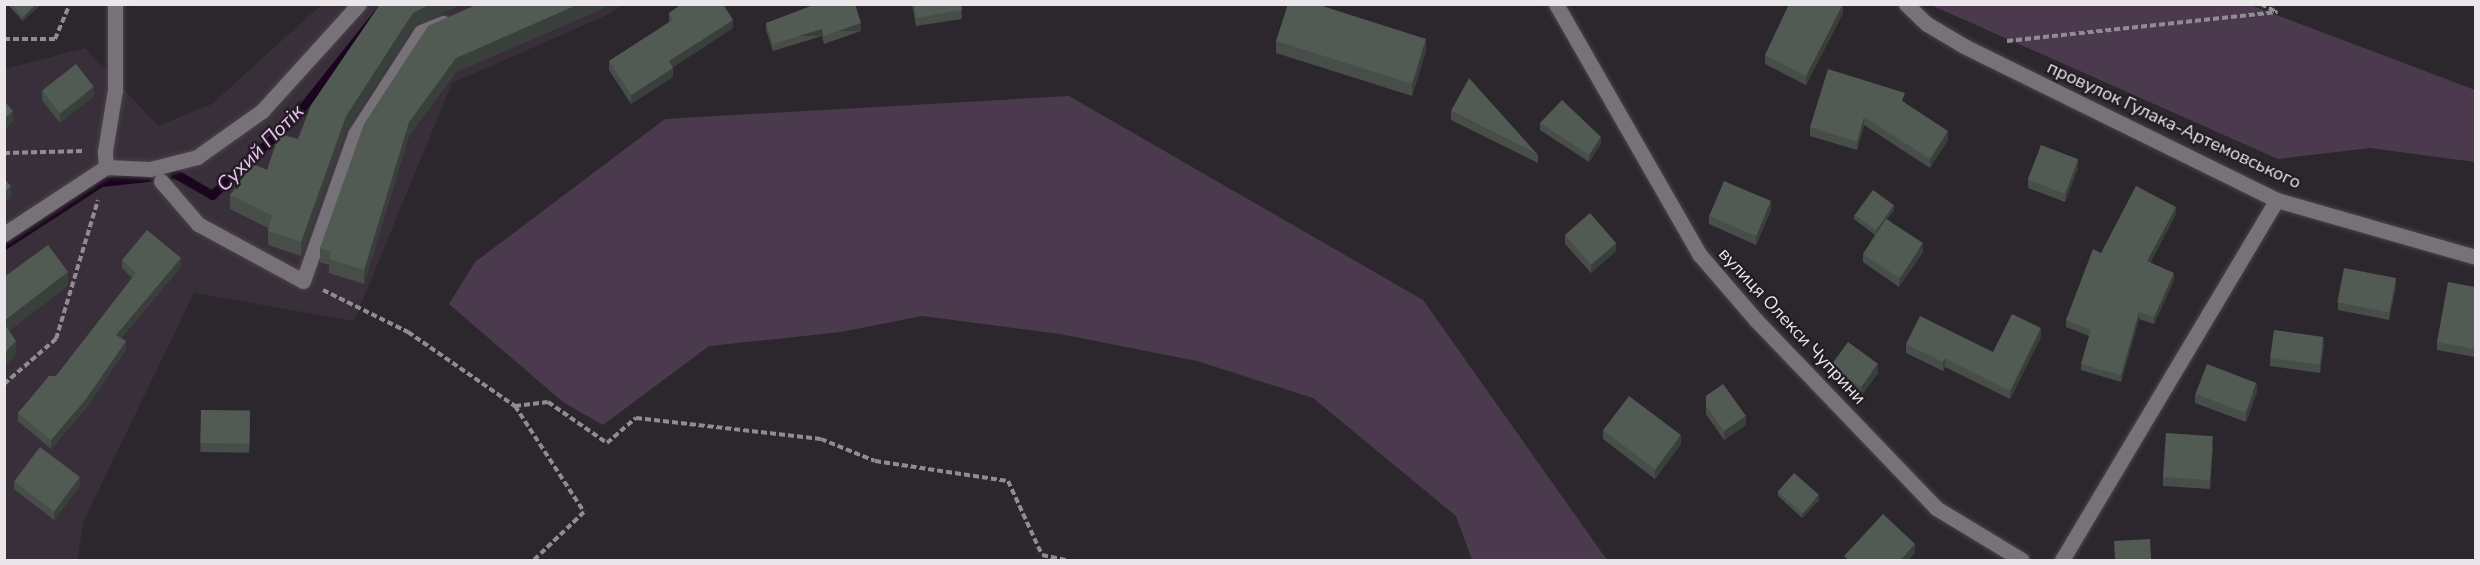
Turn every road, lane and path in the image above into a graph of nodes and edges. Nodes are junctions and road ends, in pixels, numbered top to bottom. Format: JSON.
{"nodes":[{"id":1,"x":70,"y":4,"type":"edge"},
{"id":2,"x":115,"y":4,"type":"edge"},
{"id":3,"x":358,"y":4,"type":"edge"},
{"id":4,"x":1556,"y":4,"type":"edge"},
{"id":5,"x":1906,"y":4,"type":"edge"},
{"id":6,"x":2261,"y":4,"type":"edge"},
{"id":7,"x":459,"y":16,"type":"edge"},
{"id":8,"x":4,"y":39,"type":"edge"},
{"id":9,"x":1964,"y":46,"type":"junction"},
{"id":10,"x":105,"y":151,"type":"junction"},
{"id":11,"x":4,"y":153,"type":"edge"},
{"id":12,"x":106,"y":167,"type":"junction"},
{"id":13,"x":161,"y":181,"type":"dead end"},
{"id":14,"x":2277,"y":200,"type":"junction"},
{"id":15,"x":4,"y":234,"type":"edge"},
{"id":16,"x":2475,"y":257,"type":"edge"},
{"id":17,"x":303,"y":281,"type":"junction"},
{"id":18,"x":4,"y":384,"type":"edge"},
{"id":19,"x":515,"y":406,"type":"junction"},
{"id":20,"x":534,"y":561,"type":"edge"},
{"id":21,"x":1065,"y":561,"type":"edge"},
{"id":22,"x":2022,"y":561,"type":"edge"},
{"id":23,"x":2062,"y":561,"type":"edge"}],
"edges":[{"from":1,"to":8,"type":"path"},
{"from":2,"to":10,"type":"street"},
{"from":3,"to":12,"type":"street"},
{"from":4,"to":22,"type":"street","name":"вулиця Олекси Чуприни"},
{"from":5,"to":9,"type":"street","name":"провулок Гулака-Артемовського"},
{"from":6,"to":9,"type":"path"},
{"from":7,"to":17,"type":"street"},
{"from":9,"to":14,"type":"street","name":"провулок Гулака-Артемовського"},
{"from":10,"to":11,"type":"path"},
{"from":10,"to":12,"type":"street"},
{"from":12,"to":15,"type":"street"},
{"from":12,"to":18,"type":"path"},
{"from":13,"to":17,"type":"street"},
{"from":14,"to":16,"type":"street","name":"провулок Гулака-Артемовського"},
{"from":14,"to":23,"type":"street"},
{"from":17,"to":19,"type":"path"},
{"from":19,"to":20,"type":"path"},
{"from":19,"to":21,"type":"path"}]}
